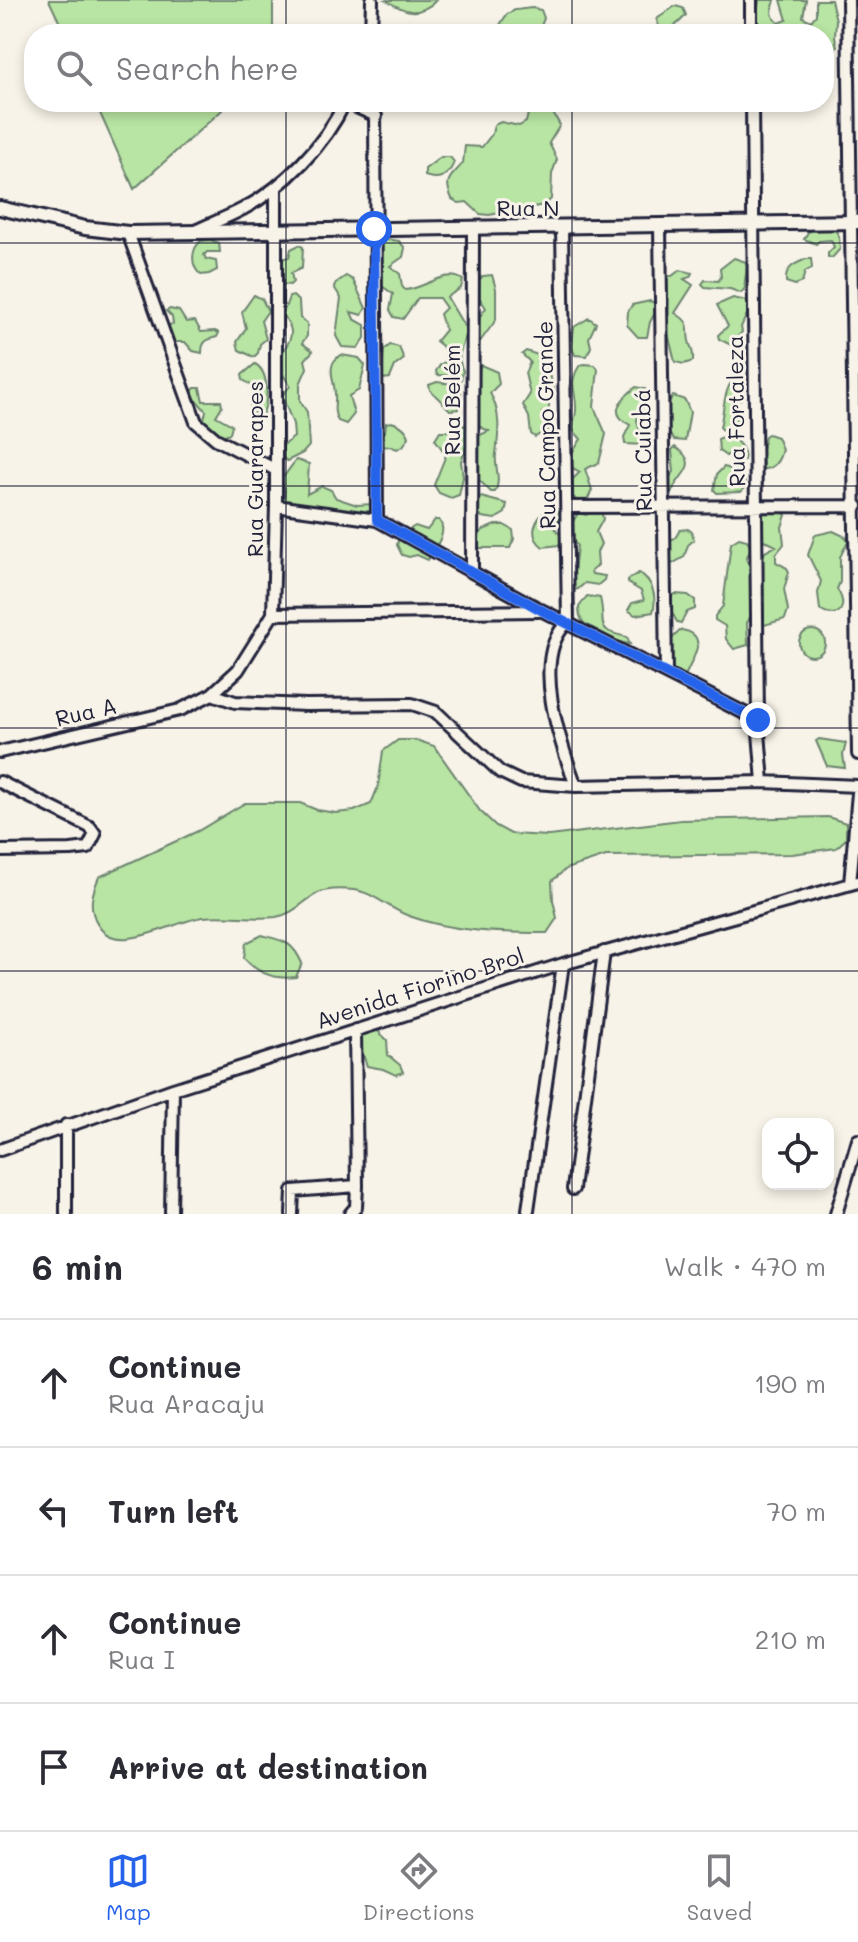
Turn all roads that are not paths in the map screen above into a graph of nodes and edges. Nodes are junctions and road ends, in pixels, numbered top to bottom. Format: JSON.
{"nodes":[{"id":1,"x":372,"y":0,"type":"edge"},
{"id":2,"x":751,"y":0,"type":"edge"},
{"id":3,"x":848,"y":0,"type":"edge"},
{"id":4,"x":371,"y":24,"type":"edge"},
{"id":5,"x":751,"y":24,"type":"edge"},
{"id":6,"x":338,"y":112,"type":"edge"},
{"id":7,"x":367,"y":112,"type":"edge"},
{"id":8,"x":376,"y":112,"type":"edge"},
{"id":9,"x":752,"y":112,"type":"edge"},
{"id":10,"x":376,"y":116,"type":"junction"},
{"id":11,"x":276,"y":187,"type":"junction"},
{"id":12,"x":0,"y":208,"type":"edge"},
{"id":13,"x":854,"y":222,"type":"edge"},
{"id":14,"x":752,"y":224,"type":"junction"},
{"id":15,"x":660,"y":226,"type":"junction"},
{"id":16,"x":473,"y":228,"type":"junction"},
{"id":17,"x":562,"y":228,"type":"junction"},
{"id":18,"x":374,"y":229,"type":"junction"},
{"id":19,"x":197,"y":230,"type":"junction"},
{"id":20,"x":275,"y":231,"type":"junction"},
{"id":21,"x":128,"y":233,"type":"junction"},
{"id":22,"x":276,"y":470,"type":"junction"},
{"id":23,"x":276,"y":506,"type":"junction"},
{"id":24,"x":856,"y":506,"type":"edge"},
{"id":25,"x":567,"y":507,"type":"junction"},
{"id":26,"x":663,"y":507,"type":"junction"},
{"id":27,"x":757,"y":507,"type":"junction"},
{"id":28,"x":377,"y":520,"type":"junction"},
{"id":29,"x":472,"y":572,"type":"junction"},
{"id":30,"x":543,"y":611,"type":"junction"},
{"id":31,"x":273,"y":614,"type":"junction"},
{"id":32,"x":568,"y":622,"type":"junction"},
{"id":33,"x":666,"y":673,"type":"junction"},
{"id":34,"x":212,"y":694,"type":"junction"},
{"id":35,"x":758,"y":720,"type":"junction"},
{"id":36,"x":0,"y":752,"type":"edge"},
{"id":37,"x":858,"y":754,"type":"edge"},
{"id":38,"x":0,"y":782,"type":"edge"},
{"id":39,"x":763,"y":782,"type":"junction"},
{"id":40,"x":576,"y":786,"type":"junction"},
{"id":41,"x":858,"y":786,"type":"edge"},
{"id":42,"x":858,"y":793,"type":"edge"},
{"id":43,"x":0,"y":851,"type":"edge"},
{"id":44,"x":854,"y":883,"type":"edge"},
{"id":45,"x":604,"y":952,"type":"junction"},
{"id":46,"x":563,"y":964,"type":"junction"},
{"id":47,"x":355,"y":1030,"type":"junction"},
{"id":48,"x":173,"y":1089,"type":"junction"},
{"id":49,"x":66,"y":1125,"type":"junction"},
{"id":50,"x":858,"y":1140,"type":"edge"},
{"id":51,"x":0,"y":1150,"type":"edge"},
{"id":52,"x":357,"y":1186,"type":"junction"},
{"id":53,"x":573,"y":1189,"type":"dead end"},
{"id":54,"x":528,"y":1210,"type":"dead end"},
{"id":55,"x":66,"y":1214,"type":"edge"},
{"id":56,"x":171,"y":1214,"type":"edge"},
{"id":57,"x":292,"y":1214,"type":"edge"},
{"id":58,"x":350,"y":1214,"type":"edge"},
{"id":59,"x":836,"y":1214,"type":"edge"}],
"edges":[{"from":1,"to":4,"type":"street"},
{"from":2,"to":5,"type":"street"},
{"from":3,"to":13,"type":"street"},
{"from":6,"to":11,"type":"street","name":"Rua N"},
{"from":7,"to":10,"type":"street"},
{"from":8,"to":10,"type":"street"},
{"from":9,"to":14,"type":"street","name":"Rua Fortaleza"},
{"from":10,"to":18,"type":"street"},
{"from":11,"to":19,"type":"street","name":"Rua N"},
{"from":11,"to":20,"type":"street","name":"Rua Guararapes"},
{"from":12,"to":21,"type":"street","name":"Rua N"},
{"from":13,"to":14,"type":"street","name":"Rua N"},
{"from":13,"to":24,"type":"street"},
{"from":14,"to":15,"type":"street","name":"Rua N"},
{"from":14,"to":27,"type":"street","name":"Rua Fortaleza"},
{"from":15,"to":17,"type":"street","name":"Rua N"},
{"from":15,"to":26,"type":"street","name":"Rua Cuiabá"},
{"from":16,"to":17,"type":"street","name":"Rua N"},
{"from":16,"to":18,"type":"street","name":"Rua N"},
{"from":16,"to":29,"type":"street","name":"Rua Belém"},
{"from":17,"to":25,"type":"street","name":"Rua Campo Grande"},
{"from":18,"to":20,"type":"street","name":"Rua N"},
{"from":18,"to":28,"type":"street"},
{"from":19,"to":20,"type":"street","name":"Rua N"},
{"from":19,"to":21,"type":"street","name":"Rua N"},
{"from":20,"to":22,"type":"street","name":"Rua Guararapes"},
{"from":21,"to":22,"type":"street"},
{"from":22,"to":23,"type":"street","name":"Rua Guararapes"},
{"from":23,"to":28,"type":"street"},
{"from":23,"to":31,"type":"street","name":"Rua Guararapes"},
{"from":24,"to":27,"type":"street"},
{"from":24,"to":37,"type":"street"},
{"from":25,"to":26,"type":"street"},
{"from":25,"to":32,"type":"street","name":"Rua Campo Grande"},
{"from":26,"to":27,"type":"street"},
{"from":26,"to":33,"type":"street","name":"Rua Cuiabá"},
{"from":27,"to":35,"type":"street","name":"Rua Fortaleza"},
{"from":28,"to":29,"type":"street"},
{"from":29,"to":30,"type":"street"},
{"from":30,"to":31,"type":"street"},
{"from":30,"to":32,"type":"street"},
{"from":31,"to":34,"type":"street"},
{"from":32,"to":33,"type":"street"},
{"from":32,"to":40,"type":"street"},
{"from":33,"to":35,"type":"street"},
{"from":34,"to":36,"type":"street","name":"Rua A"},
{"from":34,"to":40,"type":"street"},
{"from":35,"to":39,"type":"street","name":"Rua Fortaleza"},
{"from":38,"to":43,"type":"street"},
{"from":39,"to":40,"type":"street"},
{"from":39,"to":41,"type":"street"},
{"from":42,"to":44,"type":"street"},
{"from":44,"to":45,"type":"street","name":"Avenida Fiorino Brol"},
{"from":45,"to":46,"type":"street","name":"Avenida Fiorino Brol"},
{"from":45,"to":53,"type":"street"},
{"from":46,"to":47,"type":"street","name":"Avenida Fiorino Brol"},
{"from":46,"to":54,"type":"street"},
{"from":47,"to":48,"type":"street","name":"Avenida Fiorino Brol"},
{"from":47,"to":52,"type":"street"},
{"from":48,"to":49,"type":"street","name":"Avenida Fiorino Brol"},
{"from":48,"to":56,"type":"street"},
{"from":49,"to":51,"type":"street","name":"Avenida Fiorino Brol"},
{"from":49,"to":55,"type":"street"},
{"from":50,"to":59,"type":"street"},
{"from":52,"to":57,"type":"street"},
{"from":52,"to":58,"type":"street"}]}
